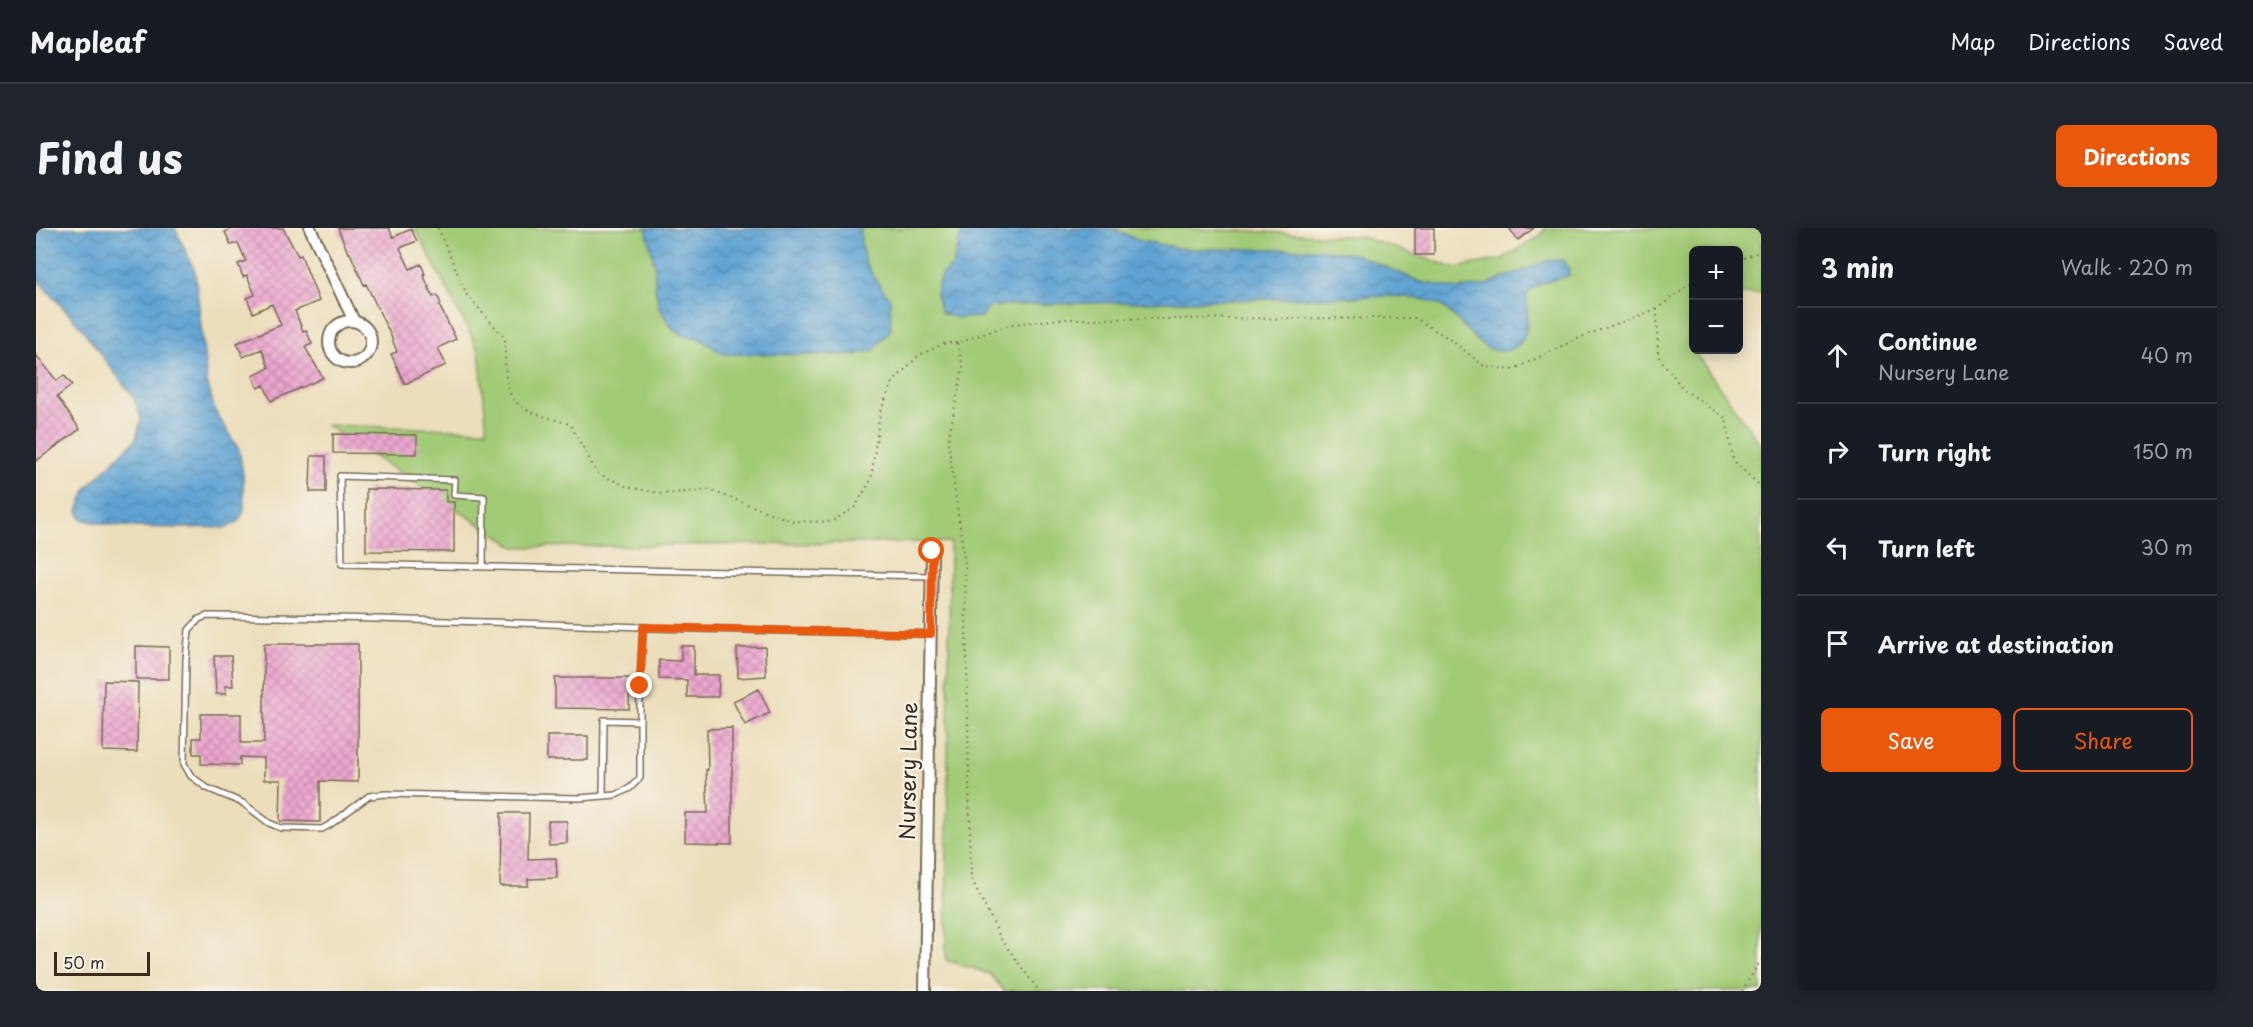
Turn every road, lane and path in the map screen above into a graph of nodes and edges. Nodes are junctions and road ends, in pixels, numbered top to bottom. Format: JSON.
{"nodes":[{"id":1,"x":310,"y":228,"type":"edge"},
{"id":2,"x":438,"y":228,"type":"edge"},
{"id":3,"x":1761,"y":251,"type":"edge"},
{"id":4,"x":1743,"y":258,"type":"edge"},
{"id":5,"x":1689,"y":284,"type":"edge"},
{"id":6,"x":1657,"y":309,"type":"junction"},
{"id":7,"x":354,"y":321,"type":"dead end"},
{"id":8,"x":957,"y":343,"type":"junction"},
{"id":9,"x":1761,"y":487,"type":"edge"},
{"id":10,"x":932,"y":551,"type":"dead end"},
{"id":11,"x":483,"y":566,"type":"junction"},
{"id":12,"x":932,"y":576,"type":"junction"},
{"id":13,"x":643,"y":627,"type":"junction"},
{"id":14,"x":931,"y":634,"type":"junction"},
{"id":15,"x":640,"y":721,"type":"junction"},
{"id":16,"x":603,"y":796,"type":"junction"},
{"id":17,"x":1761,"y":960,"type":"edge"},
{"id":18,"x":926,"y":991,"type":"edge"},
{"id":19,"x":1039,"y":991,"type":"edge"},
{"id":20,"x":1742,"y":991,"type":"edge"}],
"edges":[{"from":1,"to":7,"type":"street"},
{"from":2,"to":8,"type":"path"},
{"from":3,"to":4,"type":"path"},
{"from":5,"to":6,"type":"path"},
{"from":6,"to":8,"type":"path"},
{"from":6,"to":9,"type":"path"},
{"from":8,"to":19,"type":"path"},
{"from":10,"to":12,"type":"street","name":"Nursery Lane"},
{"from":11,"to":11,"type":"lane"},
{"from":11,"to":12,"type":"lane"},
{"from":12,"to":14,"type":"street","name":"Nursery Lane"},
{"from":13,"to":14,"type":"lane"},
{"from":13,"to":15,"type":"lane"},
{"from":13,"to":16,"type":"lane"},
{"from":14,"to":18,"type":"street","name":"Nursery Lane"},
{"from":15,"to":16,"type":"lane"},
{"from":15,"to":16,"type":"lane"},
{"from":17,"to":20,"type":"path"}]}
